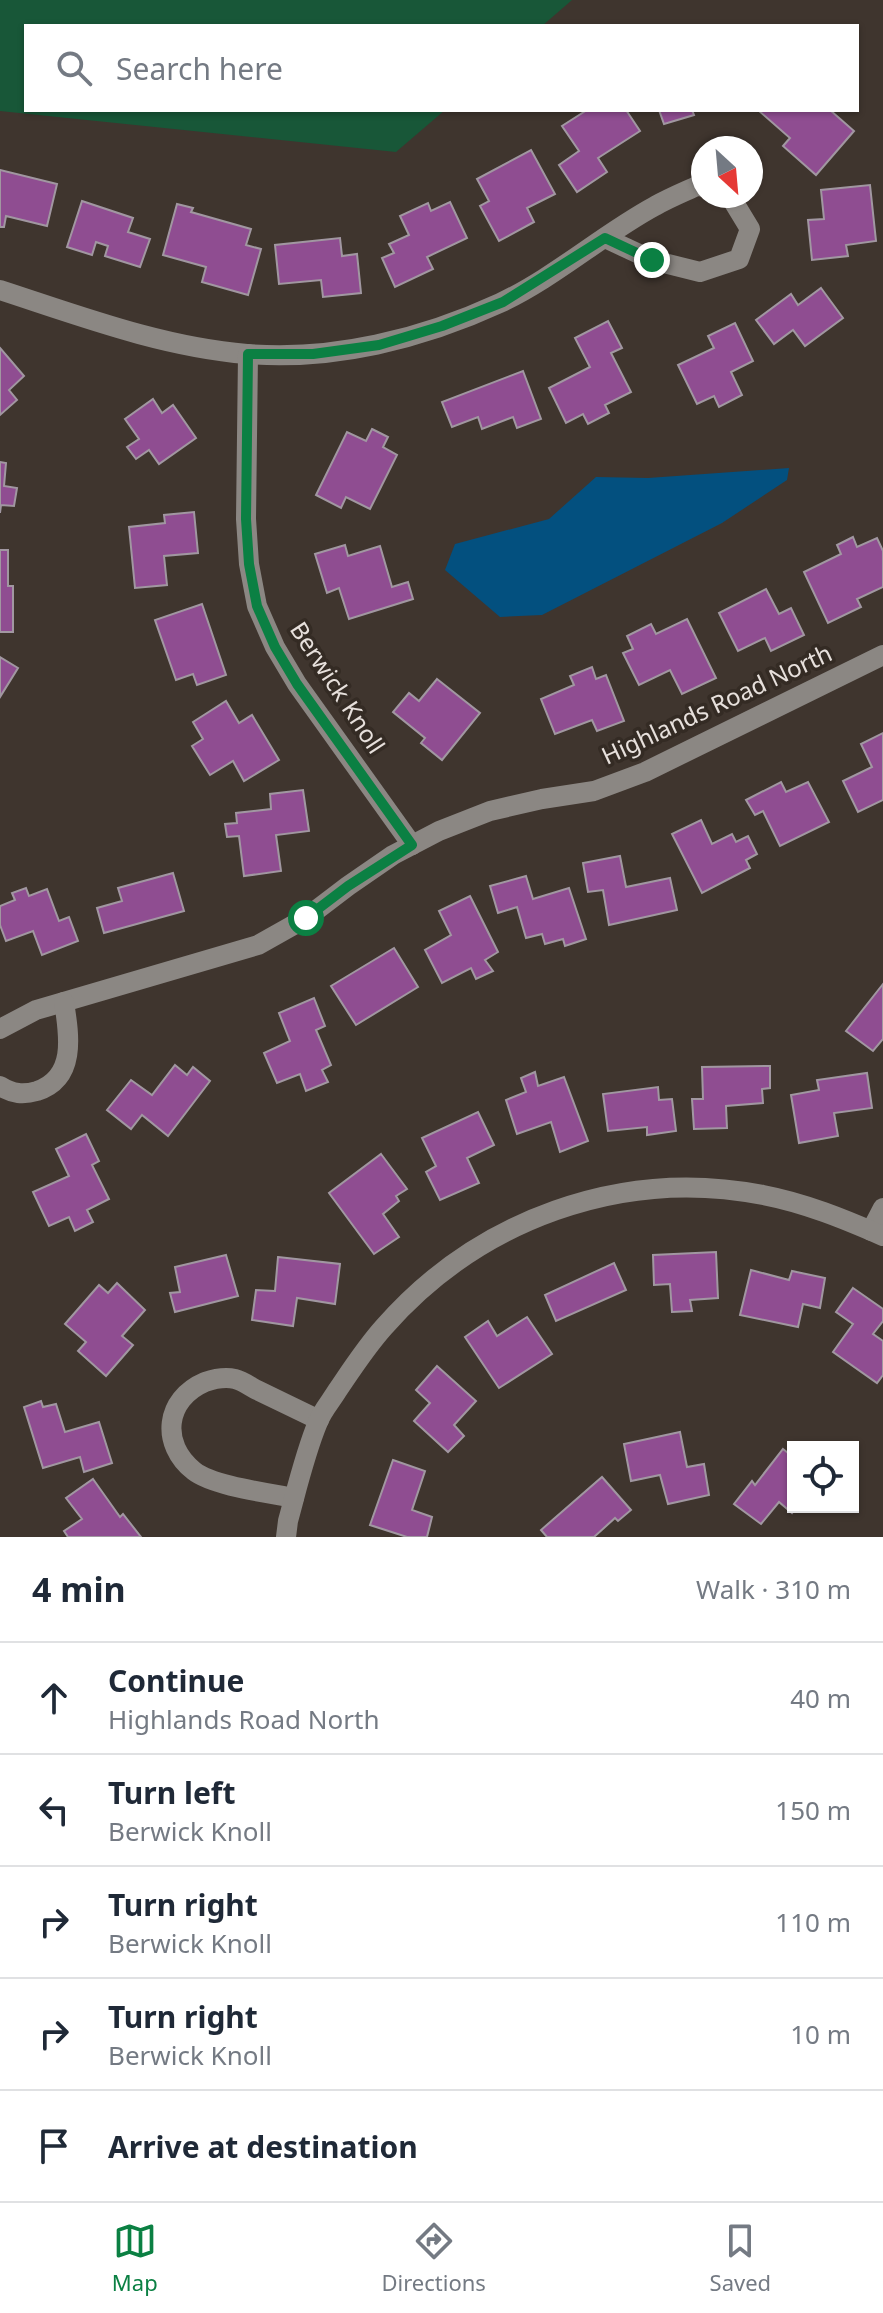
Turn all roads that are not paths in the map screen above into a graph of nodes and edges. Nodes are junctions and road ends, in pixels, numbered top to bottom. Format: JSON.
{"nodes":[{"id":1,"x":691,"y":189,"type":"edge"},
{"id":2,"x":737,"y":208,"type":"edge"},
{"id":3,"x":605,"y":238,"type":"junction"},
{"id":4,"x":0,"y":290,"type":"edge"},
{"id":5,"x":248,"y":354,"type":"junction"},
{"id":6,"x":883,"y":655,"type":"edge"},
{"id":7,"x":412,"y":845,"type":"junction"},
{"id":8,"x":64,"y":1002,"type":"junction"},
{"id":9,"x":0,"y":1029,"type":"edge"},
{"id":10,"x":0,"y":1086,"type":"edge"},
{"id":11,"x":883,"y":1208,"type":"edge"},
{"id":12,"x":877,"y":1234,"type":"edge"},
{"id":13,"x":319,"y":1420,"type":"junction"},
{"id":14,"x":294,"y":1498,"type":"junction"},
{"id":15,"x":286,"y":1537,"type":"edge"}],
"edges":[{"from":1,"to":3,"type":"street"},
{"from":2,"to":3,"type":"street"},
{"from":3,"to":5,"type":"street"},
{"from":4,"to":5,"type":"street"},
{"from":5,"to":7,"type":"street","name":"Berwick Knoll"},
{"from":6,"to":7,"type":"street","name":"Highlands Road North"},
{"from":7,"to":8,"type":"street","name":"Highlands Road North"},
{"from":8,"to":9,"type":"street","name":"Highlands Road North"},
{"from":8,"to":10,"type":"street"},
{"from":11,"to":12,"type":"street"},
{"from":12,"to":13,"type":"street"},
{"from":13,"to":14,"type":"street"},
{"from":13,"to":14,"type":"street"},
{"from":14,"to":15,"type":"street"}]}
